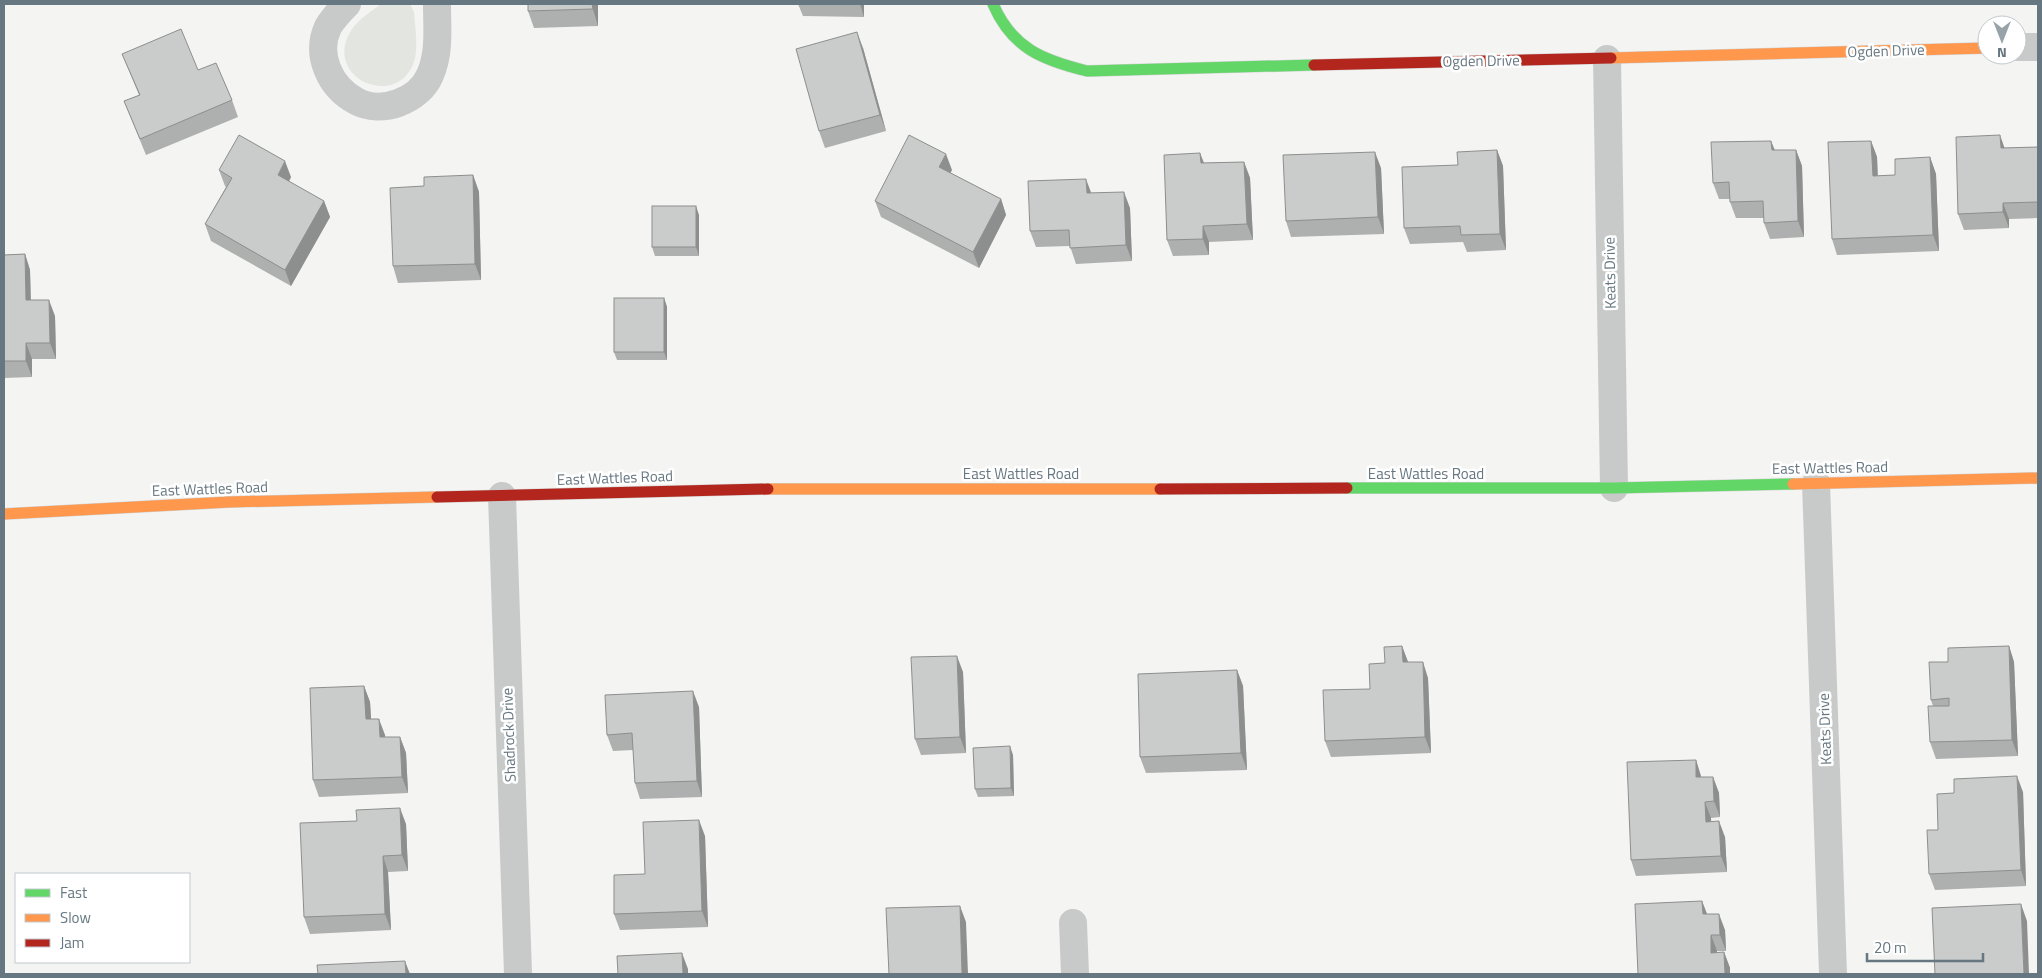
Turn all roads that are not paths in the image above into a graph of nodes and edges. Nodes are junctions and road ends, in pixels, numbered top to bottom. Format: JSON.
{"nodes":[{"id":1,"x":347,"y":4,"type":"edge"},
{"id":2,"x":437,"y":4,"type":"edge"},
{"id":3,"x":995,"y":9,"type":"edge"},
{"id":4,"x":1977,"y":48,"type":"edge"},
{"id":5,"x":1607,"y":58,"type":"junction"},
{"id":6,"x":2038,"y":478,"type":"edge"},
{"id":7,"x":1816,"y":484,"type":"junction"},
{"id":8,"x":1614,"y":488,"type":"junction"},
{"id":9,"x":502,"y":496,"type":"junction"},
{"id":10,"x":4,"y":514,"type":"edge"},
{"id":11,"x":1073,"y":923,"type":"dead end"},
{"id":12,"x":518,"y":974,"type":"edge"},
{"id":13,"x":1075,"y":974,"type":"edge"},
{"id":14,"x":1833,"y":974,"type":"edge"}],
"edges":[{"from":1,"to":2,"type":"street"},
{"from":3,"to":5,"type":"main road","name":"Ogden Drive"},
{"from":4,"to":5,"type":"main road","name":"Ogden Drive"},
{"from":5,"to":8,"type":"street","name":"Keats Drive"},
{"from":6,"to":7,"type":"main road","name":"East Wattles Road"},
{"from":7,"to":8,"type":"main road","name":"East Wattles Road"},
{"from":7,"to":14,"type":"street","name":"Keats Drive"},
{"from":8,"to":9,"type":"main road","name":"East Wattles Road"},
{"from":9,"to":10,"type":"main road","name":"East Wattles Road"},
{"from":9,"to":12,"type":"street","name":"Shadrock Drive"},
{"from":11,"to":13,"type":"street"}]}
